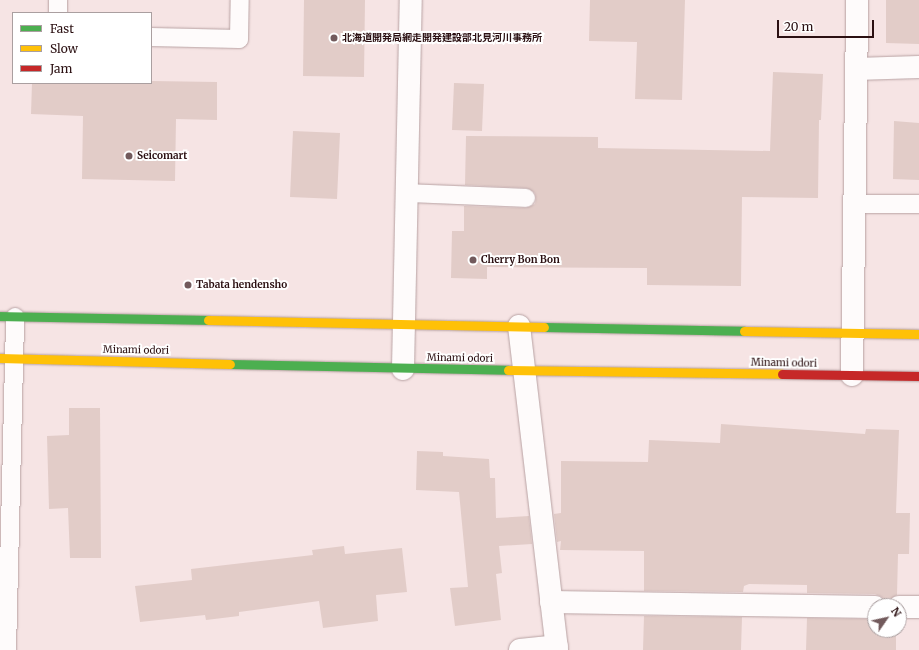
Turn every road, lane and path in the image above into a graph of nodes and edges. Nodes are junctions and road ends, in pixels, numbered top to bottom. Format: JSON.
{"nodes":[{"id":1,"x":58,"y":0,"type":"edge"},
{"id":2,"x":240,"y":0,"type":"edge"},
{"id":3,"x":412,"y":0,"type":"edge"},
{"id":4,"x":857,"y":0,"type":"edge"},
{"id":5,"x":58,"y":12,"type":"edge"},
{"id":6,"x":152,"y":37,"type":"edge"},
{"id":7,"x":919,"y":67,"type":"edge"},
{"id":8,"x":856,"y":69,"type":"junction"},
{"id":9,"x":407,"y":193,"type":"junction"},
{"id":10,"x":526,"y":198,"type":"dead end"},
{"id":11,"x":855,"y":204,"type":"junction"},
{"id":12,"x":919,"y":204,"type":"edge"},
{"id":13,"x":8,"y":316,"type":"edge"},
{"id":14,"x":405,"y":324,"type":"junction"},
{"id":15,"x":519,"y":326,"type":"junction"},
{"id":16,"x":852,"y":333,"type":"junction"},
{"id":17,"x":919,"y":334,"type":"edge"},
{"id":18,"x":7,"y":358,"type":"edge"},
{"id":19,"x":403,"y":369,"type":"junction"},
{"id":20,"x":524,"y":370,"type":"junction"},
{"id":21,"x":852,"y":375,"type":"junction"},
{"id":22,"x":919,"y":376,"type":"edge"},
{"id":23,"x":551,"y":602,"type":"junction"},
{"id":24,"x":867,"y":607,"type":"edge"},
{"id":25,"x":907,"y":607,"type":"edge"},
{"id":26,"x":919,"y":607,"type":"edge"},
{"id":27,"x":557,"y":648,"type":"edge"},
{"id":28,"x":8,"y":650,"type":"edge"},
{"id":29,"x":520,"y":650,"type":"edge"}],
"edges":[{"from":1,"to":5,"type":"lane"},
{"from":2,"to":6,"type":"lane"},
{"from":3,"to":9,"type":"street"},
{"from":4,"to":8,"type":"street"},
{"from":7,"to":8,"type":"street"},
{"from":8,"to":11,"type":"street"},
{"from":9,"to":10,"type":"lane"},
{"from":9,"to":14,"type":"street"},
{"from":11,"to":12,"type":"lane"},
{"from":11,"to":16,"type":"street"},
{"from":13,"to":14,"type":"street"},
{"from":13,"to":18,"type":"lane"},
{"from":14,"to":15,"type":"street"},
{"from":14,"to":19,"type":"street"},
{"from":15,"to":16,"type":"street"},
{"from":15,"to":20,"type":"street"},
{"from":16,"to":17,"type":"street"},
{"from":16,"to":21,"type":"street"},
{"from":18,"to":19,"type":"street","name":"Minami odori"},
{"from":18,"to":28,"type":"lane"},
{"from":19,"to":20,"type":"street","name":"Minami odori"},
{"from":20,"to":21,"type":"street","name":"Minami odori"},
{"from":20,"to":23,"type":"street"},
{"from":21,"to":22,"type":"street","name":"Minami odori"},
{"from":23,"to":24,"type":"street"},
{"from":23,"to":27,"type":"street"},
{"from":25,"to":26,"type":"street"},
{"from":27,"to":29,"type":"street"}]}
